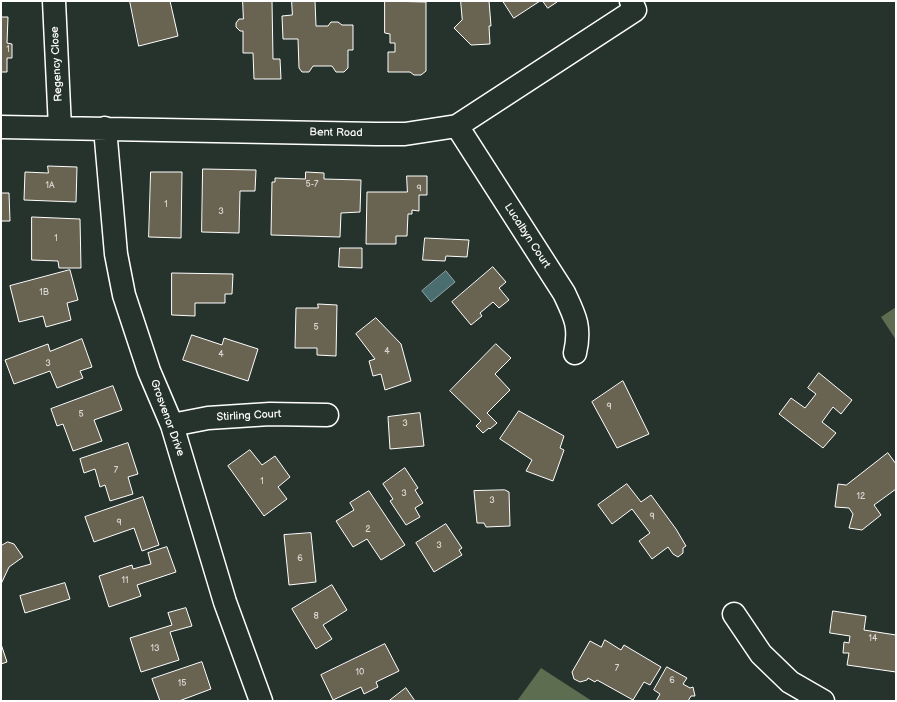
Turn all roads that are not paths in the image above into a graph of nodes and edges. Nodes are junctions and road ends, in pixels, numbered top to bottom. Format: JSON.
{"nodes":[{"id":1,"x":54,"y":1,"type":"edge"},
{"id":2,"x":633,"y":6,"type":"edge"},
{"id":3,"x":456,"y":126,"type":"junction"},
{"id":4,"x":1,"y":127,"type":"edge"},
{"id":5,"x":60,"y":128,"type":"junction"},
{"id":6,"x":105,"y":128,"type":"junction"},
{"id":7,"x":575,"y":353,"type":"dead end"},
{"id":8,"x":327,"y":415,"type":"dead end"},
{"id":9,"x":172,"y":425,"type":"junction"},
{"id":10,"x":734,"y":614,"type":"dead end"},
{"id":11,"x":261,"y":701,"type":"edge"},
{"id":12,"x":823,"y":701,"type":"edge"}],
"edges":[{"from":1,"to":5,"type":"street","name":"Regency Close"},
{"from":2,"to":3,"type":"street","name":"Bent Road"},
{"from":3,"to":6,"type":"street","name":"Bent Road"},
{"from":3,"to":7,"type":"street","name":"Lucalbyn Court"},
{"from":4,"to":5,"type":"street","name":"Bent Road"},
{"from":5,"to":6,"type":"street","name":"Bent Road"},
{"from":6,"to":9,"type":"street","name":"Grosvenor Drive"},
{"from":8,"to":9,"type":"street","name":"Stirling Court"},
{"from":9,"to":11,"type":"street","name":"Grosvenor Drive"},
{"from":10,"to":12,"type":"street"}]}
